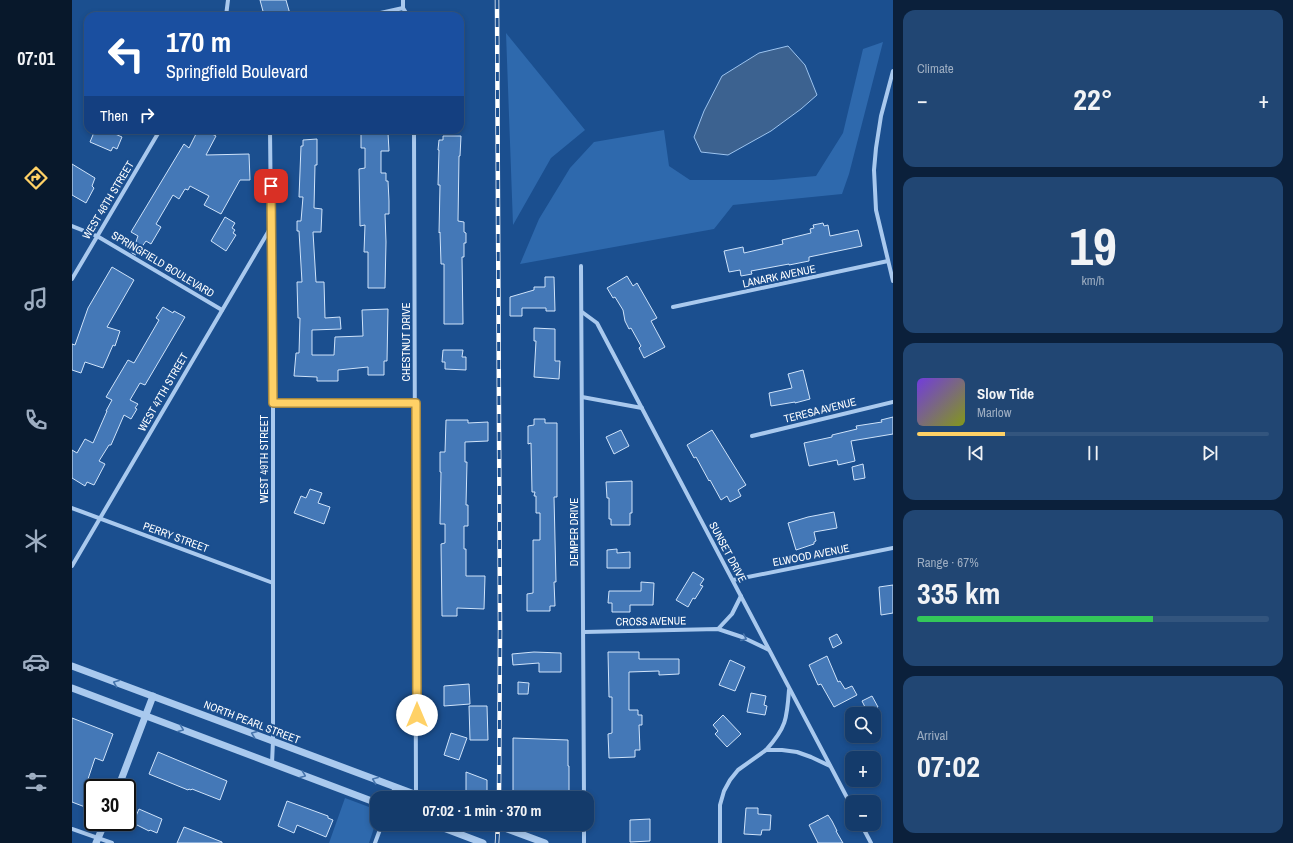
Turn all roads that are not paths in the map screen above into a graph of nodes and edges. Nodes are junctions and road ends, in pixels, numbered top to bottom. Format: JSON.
{"nodes":[{"id":1,"x":227,"y":0,"type":"edge"},
{"id":2,"x":403,"y":0,"type":"edge"},
{"id":3,"x":403,"y":8,"type":"junction"},
{"id":4,"x":226,"y":12,"type":"edge"},
{"id":5,"x":385,"y":12,"type":"edge"},
{"id":6,"x":406,"y":12,"type":"edge"},
{"id":7,"x":893,"y":71,"type":"edge"},
{"id":8,"x":158,"y":134,"type":"edge"},
{"id":9,"x":270,"y":134,"type":"edge"},
{"id":10,"x":414,"y":134,"type":"edge"},
{"id":11,"x":72,"y":226,"type":"edge"},
{"id":12,"x":271,"y":227,"type":"junction"},
{"id":13,"x":97,"y":236,"type":"junction"},
{"id":14,"x":888,"y":261,"type":"junction"},
{"id":15,"x":581,"y":266,"type":"dead end"},
{"id":16,"x":72,"y":279,"type":"edge"},
{"id":17,"x":893,"y":281,"type":"edge"},
{"id":18,"x":672,"y":307,"type":"dead end"},
{"id":19,"x":222,"y":310,"type":"junction"},
{"id":20,"x":582,"y":312,"type":"junction"},
{"id":21,"x":582,"y":397,"type":"junction"},
{"id":22,"x":893,"y":402,"type":"edge"},
{"id":23,"x":273,"y":403,"type":"junction"},
{"id":24,"x":416,"y":403,"type":"junction"},
{"id":25,"x":642,"y":408,"type":"junction"},
{"id":26,"x":752,"y":436,"type":"dead end"},
{"id":27,"x":72,"y":508,"type":"edge"},
{"id":28,"x":100,"y":519,"type":"junction"},
{"id":29,"x":893,"y":548,"type":"edge"},
{"id":30,"x":72,"y":566,"type":"edge"},
{"id":31,"x":733,"y":580,"type":"junction"},
{"id":32,"x":273,"y":583,"type":"junction"},
{"id":33,"x":741,"y":596,"type":"junction"},
{"id":34,"x":718,"y":629,"type":"junction"},
{"id":35,"x":584,"y":632,"type":"junction"},
{"id":36,"x":769,"y":651,"type":"junction"},
{"id":37,"x":72,"y":666,"type":"edge"},
{"id":38,"x":72,"y":688,"type":"edge"},
{"id":39,"x":789,"y":689,"type":"junction"},
{"id":40,"x":152,"y":696,"type":"junction"},
{"id":41,"x":145,"y":716,"type":"junction"},
{"id":42,"x":274,"y":742,"type":"junction"},
{"id":43,"x":766,"y":750,"type":"junction"},
{"id":44,"x":272,"y":763,"type":"junction"},
{"id":45,"x":830,"y":766,"type":"junction"},
{"id":46,"x":121,"y":779,"type":"edge"},
{"id":47,"x":395,"y":787,"type":"junction"},
{"id":48,"x":394,"y":791,"type":"edge"},
{"id":49,"x":406,"y":791,"type":"edge"},
{"id":50,"x":416,"y":791,"type":"edge"},
{"id":51,"x":584,"y":791,"type":"edge"},
{"id":52,"x":846,"y":795,"type":"edge"},
{"id":53,"x":370,"y":800,"type":"edge"},
{"id":54,"x":72,"y":829,"type":"edge"},
{"id":55,"x":379,"y":831,"type":"edge"},
{"id":56,"x":451,"y":831,"type":"edge"},
{"id":57,"x":513,"y":831,"type":"edge"},
{"id":58,"x":584,"y":831,"type":"edge"},
{"id":59,"x":865,"y":831,"type":"edge"},
{"id":60,"x":97,"y":840,"type":"edge"},
{"id":61,"x":112,"y":843,"type":"edge"},
{"id":62,"x":375,"y":843,"type":"edge"},
{"id":63,"x":483,"y":843,"type":"edge"},
{"id":64,"x":545,"y":843,"type":"edge"},
{"id":65,"x":584,"y":843,"type":"edge"},
{"id":66,"x":720,"y":843,"type":"edge"},
{"id":67,"x":871,"y":843,"type":"edge"}],
"edges":[{"from":1,"to":4,"type":"street"},
{"from":2,"to":3,"type":"street"},
{"from":3,"to":5,"type":"street"},
{"from":3,"to":6,"type":"street"},
{"from":7,"to":14,"type":"street"},
{"from":8,"to":13,"type":"street","name":"WEST 46TH STREET"},
{"from":9,"to":12,"type":"street","name":"WEST 49TH STREET"},
{"from":10,"to":24,"type":"street","name":"CHESTNUT DRIVE"},
{"from":11,"to":13,"type":"street","name":"SPRINGFIELD BOULEVARD"},
{"from":12,"to":19,"type":"street","name":"WEST 47TH STREET"},
{"from":12,"to":23,"type":"street","name":"WEST 49TH STREET"},
{"from":13,"to":16,"type":"street","name":"WEST 46TH STREET"},
{"from":13,"to":19,"type":"street","name":"SPRINGFIELD BOULEVARD"},
{"from":14,"to":17,"type":"street"},
{"from":14,"to":18,"type":"street","name":"LANARK AVENUE"},
{"from":15,"to":20,"type":"street","name":"DEMPER DRIVE"},
{"from":19,"to":28,"type":"street","name":"WEST 47TH STREET"},
{"from":20,"to":21,"type":"street","name":"DEMPER DRIVE"},
{"from":20,"to":25,"type":"street","name":"SUNSET DRIVE"},
{"from":21,"to":25,"type":"street"},
{"from":21,"to":35,"type":"street","name":"DEMPER DRIVE"},
{"from":22,"to":26,"type":"street","name":"TERESA AVENUE"},
{"from":23,"to":24,"type":"street"},
{"from":23,"to":32,"type":"street","name":"WEST 49TH STREET"},
{"from":24,"to":50,"type":"street","name":"CHESTNUT DRIVE"},
{"from":25,"to":31,"type":"street","name":"SUNSET DRIVE"},
{"from":27,"to":28,"type":"street","name":"PERRY STREET"},
{"from":28,"to":30,"type":"street","name":"WEST 47TH STREET"},
{"from":28,"to":32,"type":"street","name":"PERRY STREET"},
{"from":29,"to":31,"type":"street","name":"ELWOOD AVENUE"},
{"from":31,"to":33,"type":"street","name":"SUNSET DRIVE"},
{"from":32,"to":42,"type":"street","name":"WEST 49TH STREET"},
{"from":33,"to":34,"type":"street"},
{"from":33,"to":36,"type":"street","name":"SUNSET DRIVE"},
{"from":34,"to":35,"type":"street","name":"CROSS AVENUE"},
{"from":34,"to":36,"type":"street","name":"CROSS AVENUE","one_way":true},
{"from":35,"to":51,"type":"street","name":"DEMPER DRIVE"},
{"from":36,"to":39,"type":"street","name":"SUNSET DRIVE"},
{"from":40,"to":37,"type":"street","name":"NORTH PEARL STREET","one_way":true},
{"from":38,"to":41,"type":"street"},
{"from":39,"to":43,"type":"street"},
{"from":39,"to":45,"type":"street","name":"SUNSET DRIVE"},
{"from":40,"to":41,"type":"street"},
{"from":42,"to":40,"type":"street","name":"NORTH PEARL STREET","one_way":true},
{"from":41,"to":44,"type":"street","one_way":true},
{"from":41,"to":46,"type":"street"},
{"from":42,"to":44,"type":"street","name":"WEST 49TH STREET"},
{"from":47,"to":42,"type":"street","name":"NORTH PEARL STREET","one_way":true},
{"from":43,"to":45,"type":"street"},
{"from":43,"to":66,"type":"street"},
{"from":44,"to":53,"type":"street","one_way":true},
{"from":45,"to":52,"type":"street","name":"SUNSET DRIVE"},
{"from":47,"to":48,"type":"street"},
{"from":47,"to":49,"type":"street","name":"NORTH PEARL STREET"},
{"from":54,"to":60,"type":"street"},
{"from":55,"to":62,"type":"street"},
{"from":56,"to":63,"type":"street"},
{"from":57,"to":64,"type":"street"},
{"from":58,"to":65,"type":"street"},
{"from":59,"to":67,"type":"street"},
{"from":60,"to":61,"type":"street"}]}
